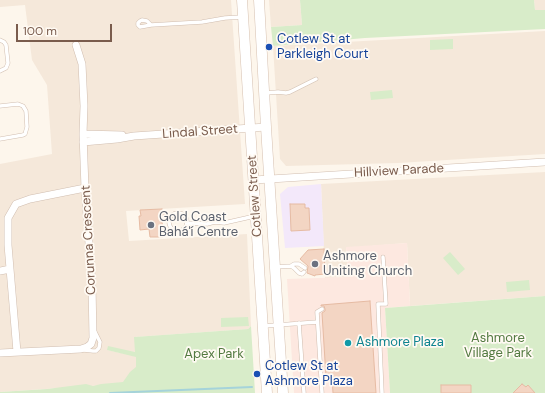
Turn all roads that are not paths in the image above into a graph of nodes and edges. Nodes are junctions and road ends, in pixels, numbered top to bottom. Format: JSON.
{"nodes":[{"id":1,"x":242,"y":0,"type":"edge"},
{"id":2,"x":259,"y":0,"type":"edge"},
{"id":3,"x":244,"y":17,"type":"junction"},
{"id":4,"x":151,"y":25,"type":"dead end"},
{"id":5,"x":0,"y":40,"type":"edge"},
{"id":6,"x":76,"y":45,"type":"dead end"},
{"id":7,"x":0,"y":71,"type":"edge"},
{"id":8,"x":316,"y":79,"type":"dead end"},
{"id":9,"x":264,"y":93,"type":"junction"},
{"id":10,"x":0,"y":106,"type":"edge"},
{"id":11,"x":266,"y":127,"type":"junction"},
{"id":12,"x":251,"y":128,"type":"junction"},
{"id":13,"x":83,"y":138,"type":"junction"},
{"id":14,"x":0,"y":139,"type":"edge"},
{"id":15,"x":545,"y":162,"type":"edge"},
{"id":16,"x":269,"y":179,"type":"junction"},
{"id":17,"x":254,"y":180,"type":"junction"},
{"id":18,"x":85,"y":188,"type":"junction"},
{"id":19,"x":256,"y":216,"type":"junction"},
{"id":20,"x":187,"y":223,"type":"junction"},
{"id":21,"x":383,"y":256,"type":"dead end"},
{"id":22,"x":291,"y":266,"type":"junction"},
{"id":23,"x":275,"y":267,"type":"junction"},
{"id":24,"x":10,"y":269,"type":"junction"},
{"id":25,"x":0,"y":271,"type":"edge"},
{"id":26,"x":322,"y":309,"type":"dead end"},
{"id":27,"x":317,"y":322,"type":"junction"},
{"id":28,"x":299,"y":323,"type":"junction"},
{"id":29,"x":278,"y":325,"type":"junction"},
{"id":30,"x":264,"y":326,"type":"junction"},
{"id":31,"x":17,"y":352,"type":"junction"},
{"id":32,"x":0,"y":353,"type":"edge"},
{"id":33,"x":267,"y":393,"type":"edge"},
{"id":34,"x":283,"y":393,"type":"edge"},
{"id":35,"x":304,"y":393,"type":"edge"},
{"id":36,"x":322,"y":393,"type":"edge"},
{"id":37,"x":382,"y":393,"type":"edge"}],
"edges":[{"from":1,"to":3,"type":"main road","name":"Cotlew Street"},
{"from":2,"to":9,"type":"main road","name":"Cotlew Street"},
{"from":3,"to":4,"type":"lane"},
{"from":3,"to":12,"type":"main road","name":"Cotlew Street"},
{"from":5,"to":7,"type":"lane"},
{"from":6,"to":13,"type":"street","name":"Corunna Crescent"},
{"from":8,"to":9,"type":"lane"},
{"from":9,"to":11,"type":"main road","name":"Cotlew Street"},
{"from":10,"to":14,"type":"lane"},
{"from":11,"to":12,"type":"street","name":"Lindal Street"},
{"from":11,"to":16,"type":"main road","name":"Cotlew Street"},
{"from":12,"to":13,"type":"street","name":"Lindal Street"},
{"from":12,"to":17,"type":"main road","name":"Cotlew Street"},
{"from":13,"to":18,"type":"street","name":"Corunna Crescent"},
{"from":15,"to":16,"type":"street","name":"Hillview Parade"},
{"from":16,"to":17,"type":"street","name":"Hillview Parade"},
{"from":16,"to":23,"type":"main road","name":"Cotlew Street"},
{"from":17,"to":19,"type":"main road","name":"Cotlew Street"},
{"from":18,"to":24,"type":"street"},
{"from":18,"to":31,"type":"street","name":"Corunna Crescent"},
{"from":19,"to":20,"type":"lane"},
{"from":19,"to":30,"type":"main road","name":"Cotlew Street"},
{"from":20,"to":20,"type":"lane"},
{"from":21,"to":37,"type":"lane"},
{"from":22,"to":22,"type":"lane"},
{"from":22,"to":23,"type":"lane"},
{"from":23,"to":29,"type":"main road","name":"Cotlew Street"},
{"from":24,"to":25,"type":"street"},
{"from":24,"to":31,"type":"street"},
{"from":26,"to":27,"type":"lane"},
{"from":27,"to":28,"type":"lane"},
{"from":27,"to":36,"type":"lane"},
{"from":28,"to":29,"type":"lane"},
{"from":28,"to":35,"type":"lane"},
{"from":29,"to":30,"type":"lane"},
{"from":29,"to":34,"type":"main road","name":"Cotlew Street"},
{"from":30,"to":33,"type":"main road","name":"Cotlew Street"},
{"from":31,"to":32,"type":"street","name":"Corunna Crescent"}]}
